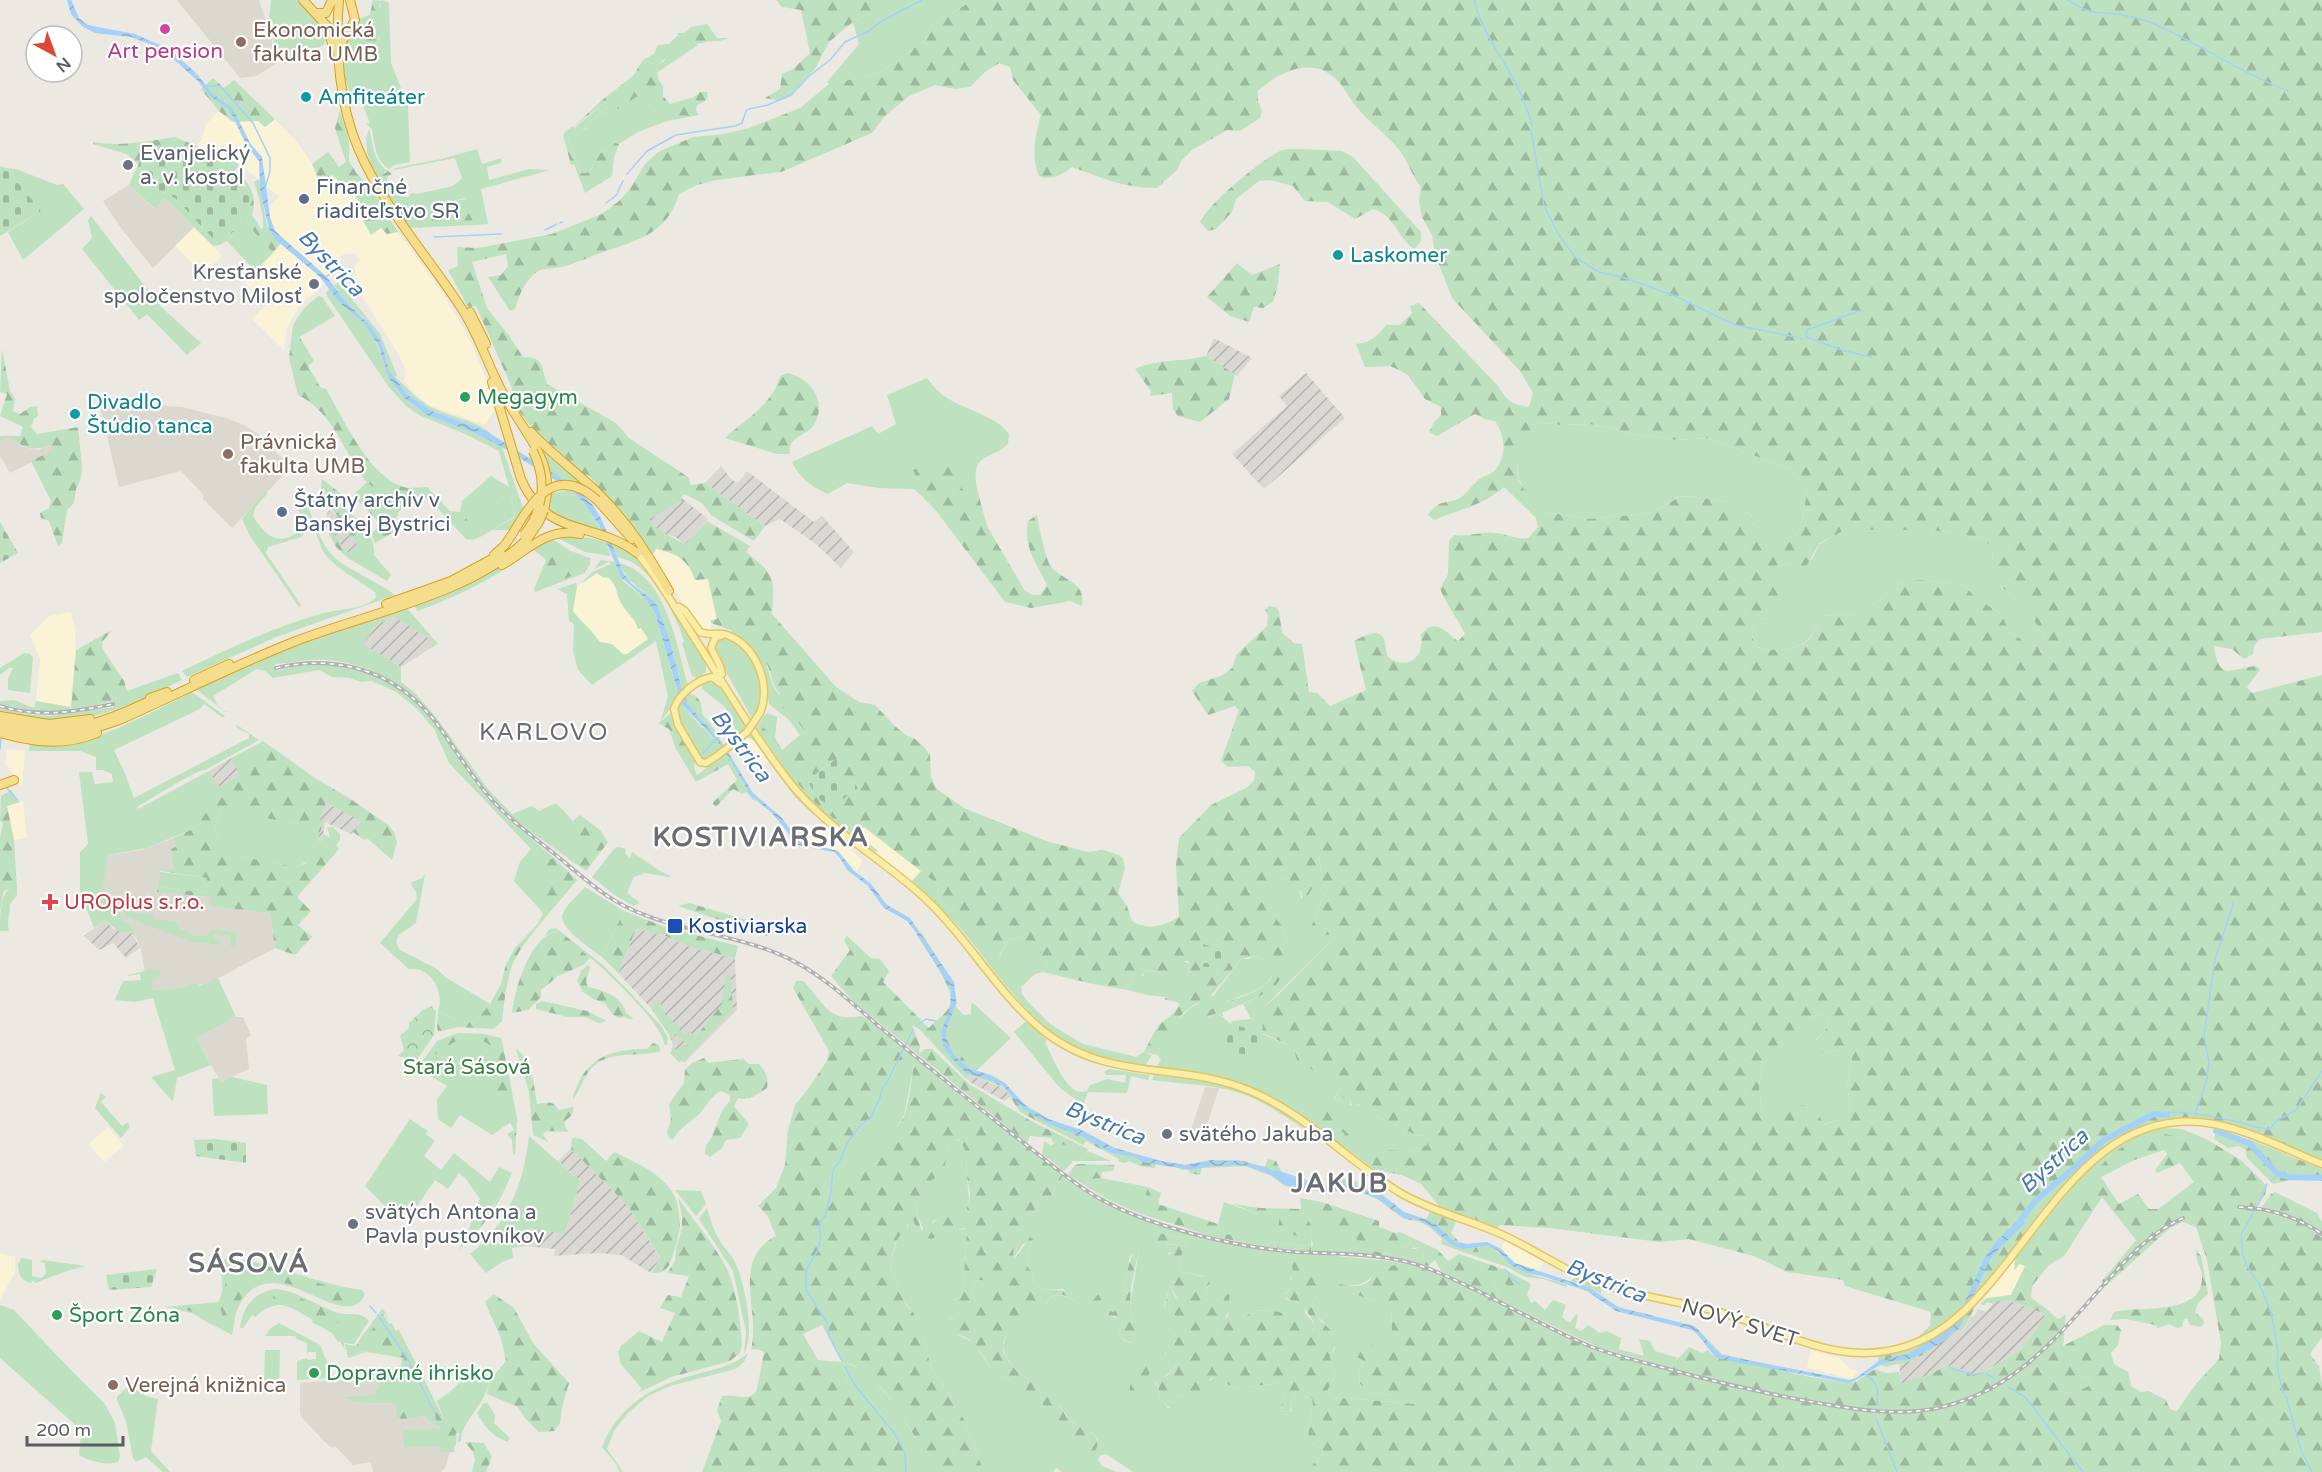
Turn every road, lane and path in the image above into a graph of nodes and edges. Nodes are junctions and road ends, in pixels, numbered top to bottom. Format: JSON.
{"nodes":[{"id":1,"x":303,"y":0,"type":"edge"},
{"id":2,"x":333,"y":0,"type":"edge"},
{"id":3,"x":339,"y":0,"type":"edge"},
{"id":4,"x":350,"y":0,"type":"edge"},
{"id":5,"x":338,"y":9,"type":"junction"},
{"id":6,"x":313,"y":12,"type":"junction"},
{"id":7,"x":353,"y":12,"type":"junction"},
{"id":8,"x":333,"y":48,"type":"junction"},
{"id":9,"x":338,"y":56,"type":"junction"},
{"id":10,"x":397,"y":222,"type":"junction"},
{"id":11,"x":431,"y":269,"type":"junction"},
{"id":12,"x":466,"y":307,"type":"dead end"},
{"id":13,"x":478,"y":339,"type":"junction"},
{"id":14,"x":490,"y":360,"type":"junction"},
{"id":15,"x":492,"y":382,"type":"junction"},
{"id":16,"x":521,"y":422,"type":"junction"},
{"id":17,"x":530,"y":431,"type":"junction"},
{"id":18,"x":537,"y":453,"type":"junction"},
{"id":19,"x":526,"y":536,"type":"junction"},
{"id":20,"x":600,"y":536,"type":"junction"},
{"id":21,"x":635,"y":552,"type":"joint"},
{"id":22,"x":655,"y":565,"type":"junction"},
{"id":23,"x":466,"y":574,"type":"junction"},
{"id":24,"x":446,"y":589,"type":"junction"},
{"id":25,"x":669,"y":591,"type":"joint"},
{"id":26,"x":414,"y":597,"type":"junction"},
{"id":27,"x":393,"y":604,"type":"junction"},
{"id":28,"x":679,"y":607,"type":"junction"},
{"id":29,"x":704,"y":634,"type":"junction"},
{"id":30,"x":727,"y":635,"type":"junction"},
{"id":31,"x":703,"y":651,"type":"junction"},
{"id":32,"x":716,"y":659,"type":"junction"},
{"id":33,"x":722,"y":674,"type":"junction"},
{"id":34,"x":702,"y":679,"type":"junction"},
{"id":35,"x":167,"y":692,"type":"junction"},
{"id":36,"x":729,"y":692,"type":"junction"},
{"id":37,"x":0,"y":716,"type":"edge"},
{"id":38,"x":0,"y":721,"type":"edge"},
{"id":39,"x":0,"y":726,"type":"edge"},
{"id":40,"x":0,"y":733,"type":"edge"},
{"id":41,"x":70,"y":735,"type":"junction"},
{"id":42,"x":769,"y":753,"type":"junction"},
{"id":43,"x":12,"y":778,"type":"dead end"},
{"id":44,"x":0,"y":784,"type":"edge"},
{"id":45,"x":2322,"y":1164,"type":"edge"}],
"edges":[{"from":1,"to":6,"type":"highway"},
{"from":2,"to":6,"type":"highway"},
{"from":2,"to":8,"type":"highway"},
{"from":3,"to":5,"type":"highway"},
{"from":4,"to":7,"type":"highway"},
{"from":5,"to":7,"type":"highway"},
{"from":5,"to":9,"type":"highway"},
{"from":6,"to":8,"type":"highway"},
{"from":7,"to":9,"type":"highway"},
{"from":8,"to":10,"type":"highway"},
{"from":9,"to":10,"type":"highway"},
{"from":10,"to":11,"type":"highway"},
{"from":11,"to":13,"type":"highway"},
{"from":11,"to":15,"type":"highway"},
{"from":12,"to":14,"type":"highway"},
{"from":13,"to":14,"type":"highway"},
{"from":13,"to":16,"type":"highway"},
{"from":14,"to":17,"type":"highway"},
{"from":15,"to":18,"type":"highway"},
{"from":15,"to":20,"type":"highway"},
{"from":16,"to":17,"type":"highway"},
{"from":16,"to":18,"type":"highway"},
{"from":17,"to":22,"type":"highway"},
{"from":18,"to":19,"type":"highway","bridge":true},
{"from":19,"to":23,"type":"highway"},
{"from":19,"to":24,"type":"highway"},
{"from":20,"to":21,"type":"highway"},
{"from":20,"to":24,"type":"highway"},
{"from":21,"to":31,"type":"main road"},
{"from":22,"to":23,"type":"highway","bridge":true},
{"from":22,"to":25,"type":"highway"},
{"from":23,"to":26,"type":"highway"},
{"from":24,"to":26,"type":"highway"},
{"from":25,"to":28,"type":"main road"},
{"from":26,"to":27,"type":"highway"},
{"from":27,"to":35,"type":"highway"},
{"from":27,"to":41,"type":"highway"},
{"from":28,"to":29,"type":"main road"},
{"from":28,"to":33,"type":"main road"},
{"from":29,"to":30,"type":"main road"},
{"from":29,"to":32,"type":"main road"},
{"from":30,"to":32,"type":"main road"},
{"from":30,"to":34,"type":"main road","bridge":true},
{"from":31,"to":34,"type":"main road"},
{"from":31,"to":36,"type":"main road"},
{"from":32,"to":33,"type":"main road"},
{"from":33,"to":42,"type":"main road"},
{"from":34,"to":36,"type":"main road"},
{"from":35,"to":37,"type":"highway"},
{"from":35,"to":41,"type":"highway"},
{"from":36,"to":42,"type":"main road"},
{"from":38,"to":41,"type":"highway"},
{"from":39,"to":41,"type":"highway"},
{"from":40,"to":41,"type":"highway"},
{"from":42,"to":45,"type":"main road","name":"NOVÝ SVET"},
{"from":43,"to":44,"type":"highway"}]}
